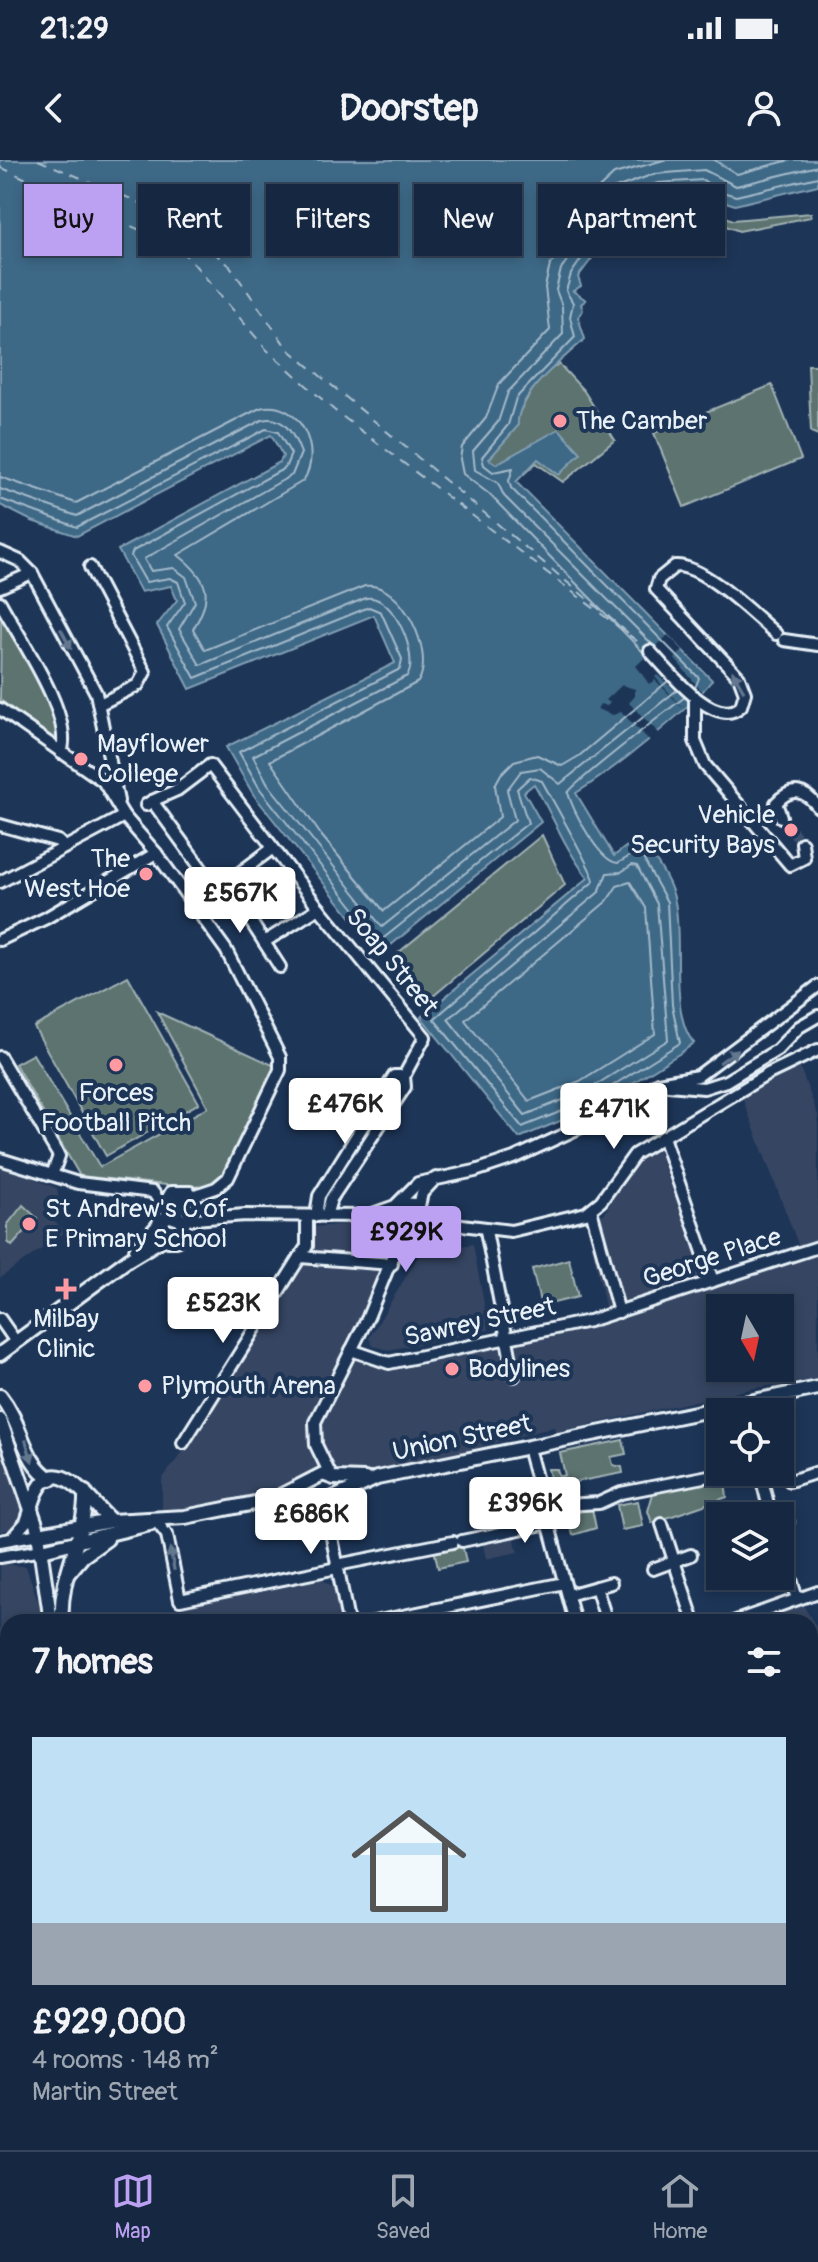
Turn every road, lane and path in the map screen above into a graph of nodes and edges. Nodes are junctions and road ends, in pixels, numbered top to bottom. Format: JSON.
{"nodes":[{"id":1,"x":0,"y":552,"type":"edge"},
{"id":2,"x":90,"y":567,"type":"dead end"},
{"id":3,"x":32,"y":573,"type":"junction"},
{"id":4,"x":0,"y":587,"type":"edge"},
{"id":5,"x":2,"y":608,"type":"edge"},
{"id":6,"x":818,"y":645,"type":"edge"},
{"id":7,"x":650,"y":651,"type":"dead end"},
{"id":8,"x":695,"y":699,"type":"junction"},
{"id":9,"x":100,"y":704,"type":"junction"},
{"id":10,"x":0,"y":709,"type":"edge"},
{"id":11,"x":61,"y":753,"type":"junction"},
{"id":12,"x":112,"y":768,"type":"junction"},
{"id":13,"x":103,"y":781,"type":"junction"},
{"id":14,"x":818,"y":807,"type":"edge"},
{"id":15,"x":122,"y":811,"type":"junction"},
{"id":16,"x":781,"y":817,"type":"dead end"},
{"id":17,"x":0,"y":825,"type":"edge"},
{"id":18,"x":802,"y":843,"type":"dead end"},
{"id":19,"x":64,"y":847,"type":"junction"},
{"id":20,"x":273,"y":848,"type":"junction"},
{"id":21,"x":156,"y":853,"type":"junction"},
{"id":22,"x":0,"y":882,"type":"edge"},
{"id":23,"x":216,"y":890,"type":"junction"},
{"id":24,"x":319,"y":908,"type":"junction"},
{"id":25,"x":0,"y":940,"type":"edge"},
{"id":26,"x":264,"y":942,"type":"junction"},
{"id":27,"x":280,"y":967,"type":"dead end"},
{"id":28,"x":818,"y":986,"type":"edge"},
{"id":29,"x":818,"y":1016,"type":"edge"},
{"id":30,"x":818,"y":1050,"type":"edge"},
{"id":31,"x":0,"y":1057,"type":"edge"},
{"id":32,"x":658,"y":1083,"type":"junction"},
{"id":33,"x":663,"y":1137,"type":"junction"},
{"id":34,"x":0,"y":1159,"type":"edge"},
{"id":35,"x":52,"y":1175,"type":"junction"},
{"id":36,"x":438,"y":1177,"type":"junction"},
{"id":37,"x":195,"y":1193,"type":"junction"},
{"id":38,"x":397,"y":1204,"type":"junction"},
{"id":39,"x":419,"y":1206,"type":"junction"},
{"id":40,"x":591,"y":1210,"type":"junction"},
{"id":41,"x":161,"y":1216,"type":"junction"},
{"id":42,"x":316,"y":1216,"type":"junction"},
{"id":43,"x":367,"y":1216,"type":"junction"},
{"id":44,"x":180,"y":1218,"type":"junction"},
{"id":45,"x":212,"y":1218,"type":"junction"},
{"id":46,"x":421,"y":1220,"type":"junction"},
{"id":47,"x":396,"y":1227,"type":"junction"},
{"id":48,"x":408,"y":1231,"type":"junction"},
{"id":49,"x":486,"y":1231,"type":"junction"},
{"id":50,"x":183,"y":1234,"type":"junction"},
{"id":51,"x":164,"y":1238,"type":"junction"},
{"id":52,"x":818,"y":1247,"type":"edge"},
{"id":53,"x":300,"y":1257,"type":"junction"},
{"id":54,"x":129,"y":1259,"type":"junction"},
{"id":55,"x":392,"y":1264,"type":"junction"},
{"id":56,"x":713,"y":1281,"type":"junction"},
{"id":57,"x":619,"y":1312,"type":"junction"},
{"id":58,"x":0,"y":1319,"type":"edge"},
{"id":59,"x":506,"y":1339,"type":"junction"},
{"id":60,"x":16,"y":1342,"type":"junction"},
{"id":61,"x":351,"y":1350,"type":"junction"},
{"id":62,"x":0,"y":1354,"type":"edge"},
{"id":63,"x":514,"y":1376,"type":"dead end"},
{"id":64,"x":818,"y":1388,"type":"edge"},
{"id":65,"x":0,"y":1396,"type":"edge"},
{"id":66,"x":780,"y":1398,"type":"edge"},
{"id":67,"x":706,"y":1414,"type":"edge"},
{"id":68,"x":0,"y":1420,"type":"edge"},
{"id":69,"x":183,"y":1443,"type":"dead end"},
{"id":70,"x":316,"y":1445,"type":"junction"},
{"id":71,"x":530,"y":1455,"type":"dead end"},
{"id":72,"x":818,"y":1472,"type":"edge"},
{"id":73,"x":706,"y":1476,"type":"edge"},
{"id":74,"x":332,"y":1477,"type":"junction"},
{"id":75,"x":51,"y":1479,"type":"junction"},
{"id":76,"x":372,"y":1479,"type":"junction"},
{"id":77,"x":794,"y":1480,"type":"edge"},
{"id":78,"x":312,"y":1481,"type":"junction"},
{"id":79,"x":85,"y":1492,"type":"junction"},
{"id":80,"x":325,"y":1498,"type":"junction"},
{"id":81,"x":270,"y":1500,"type":"junction"},
{"id":82,"x":31,"y":1505,"type":"junction"},
{"id":83,"x":547,"y":1519,"type":"junction"},
{"id":84,"x":111,"y":1521,"type":"junction"},
{"id":85,"x":156,"y":1521,"type":"junction"},
{"id":86,"x":662,"y":1524,"type":"dead end"},
{"id":87,"x":81,"y":1527,"type":"junction"},
{"id":88,"x":121,"y":1533,"type":"junction"},
{"id":89,"x":39,"y":1534,"type":"junction"},
{"id":90,"x":6,"y":1540,"type":"edge"},
{"id":91,"x":74,"y":1544,"type":"junction"},
{"id":92,"x":42,"y":1550,"type":"junction"},
{"id":93,"x":691,"y":1555,"type":"dead end"},
{"id":94,"x":0,"y":1557,"type":"edge"},
{"id":95,"x":675,"y":1561,"type":"junction"},
{"id":96,"x":337,"y":1566,"type":"junction"},
{"id":97,"x":653,"y":1569,"type":"dead end"},
{"id":98,"x":64,"y":1579,"type":"junction"},
{"id":99,"x":564,"y":1583,"type":"junction"},
{"id":100,"x":611,"y":1583,"type":"dead end"},
{"id":101,"x":596,"y":1587,"type":"junction"},
{"id":102,"x":794,"y":1589,"type":"edge"},
{"id":103,"x":818,"y":1592,"type":"edge"},
{"id":104,"x":568,"y":1595,"type":"junction"},
{"id":105,"x":797,"y":1599,"type":"junction"},
{"id":106,"x":50,"y":1614,"type":"edge"},
{"id":107,"x":62,"y":1614,"type":"edge"},
{"id":108,"x":346,"y":1614,"type":"edge"},
{"id":109,"x":413,"y":1614,"type":"edge"},
{"id":110,"x":573,"y":1614,"type":"edge"},
{"id":111,"x":604,"y":1614,"type":"edge"},
{"id":112,"x":692,"y":1614,"type":"edge"},
{"id":113,"x":755,"y":1614,"type":"edge"}],
"edges":[{"from":1,"to":3,"type":"street"},
{"from":2,"to":9,"type":"street"},
{"from":3,"to":4,"type":"street"},
{"from":3,"to":9,"type":"street","one_way":true},
{"from":5,"to":11,"type":"street"},
{"from":8,"to":6,"type":"street","one_way":true},
{"from":7,"to":8,"type":"street"},
{"from":8,"to":18,"type":"street"},
{"from":9,"to":12,"type":"street"},
{"from":10,"to":11,"type":"street"},
{"from":11,"to":13,"type":"street"},
{"from":12,"to":13,"type":"street"},
{"from":12,"to":15,"type":"street"},
{"from":13,"to":15,"type":"street"},
{"from":14,"to":16,"type":"street"},
{"from":15,"to":19,"type":"street"},
{"from":15,"to":21,"type":"street"},
{"from":17,"to":19,"type":"street"},
{"from":19,"to":22,"type":"street"},
{"from":20,"to":23,"type":"street"},
{"from":20,"to":23,"type":"street","name":"Soap Street"},
{"from":20,"to":24,"type":"street","name":"Soap Street"},
{"from":21,"to":25,"type":"street"},
{"from":21,"to":37,"type":"street"},
{"from":23,"to":26,"type":"street"},
{"from":24,"to":26,"type":"street"},
{"from":24,"to":42,"type":"street","name":"Soap Street"},
{"from":26,"to":27,"type":"street"},
{"from":32,"to":28,"type":"street","one_way":true},
{"from":29,"to":32,"type":"street"},
{"from":30,"to":33,"type":"street"},
{"from":31,"to":35,"type":"street"},
{"from":32,"to":36,"type":"street"},
{"from":33,"to":40,"type":"street"},
{"from":33,"to":56,"type":"street"},
{"from":34,"to":35,"type":"street"},
{"from":35,"to":41,"type":"street"},
{"from":36,"to":38,"type":"street"},
{"from":36,"to":39,"type":"street"},
{"from":37,"to":41,"type":"street"},
{"from":37,"to":44,"type":"street"},
{"from":38,"to":39,"type":"street"},
{"from":38,"to":43,"type":"street"},
{"from":38,"to":47,"type":"street"},
{"from":39,"to":46,"type":"street"},
{"from":40,"to":49,"type":"street"},
{"from":40,"to":57,"type":"street"},
{"from":41,"to":44,"type":"main road"},
{"from":41,"to":51,"type":"main road"},
{"from":41,"to":54,"type":"main road"},
{"from":42,"to":43,"type":"street"},
{"from":42,"to":45,"type":"street"},
{"from":42,"to":53,"type":"street"},
{"from":43,"to":47,"type":"street"},
{"from":44,"to":45,"type":"street"},
{"from":44,"to":50,"type":"main road"},
{"from":45,"to":50,"type":"street"},
{"from":46,"to":48,"type":"street"},
{"from":46,"to":49,"type":"street"},
{"from":47,"to":48,"type":"street"},
{"from":48,"to":55,"type":"street"},
{"from":49,"to":59,"type":"street"},
{"from":50,"to":51,"type":"main road"},
{"from":51,"to":54,"type":"main road"},
{"from":52,"to":56,"type":"street","name":"George Place"},
{"from":53,"to":55,"type":"street"},
{"from":53,"to":69,"type":"street"},
{"from":54,"to":60,"type":"main road"},
{"from":55,"to":61,"type":"street"},
{"from":56,"to":57,"type":"street","name":"George Place"},
{"from":57,"to":59,"type":"street","name":"Sawrey Street"},
{"from":58,"to":60,"type":"street"},
{"from":59,"to":61,"type":"street","name":"Sawrey Street"},
{"from":59,"to":63,"type":"street"},
{"from":60,"to":62,"type":"main road"},
{"from":61,"to":70,"type":"street"},
{"from":64,"to":66,"type":"main road"},
{"from":65,"to":75,"type":"main road","one_way":true},
{"from":67,"to":76,"type":"main road","name":"Union Street"},
{"from":68,"to":82,"type":"main road"},
{"from":70,"to":74,"type":"street"},
{"from":70,"to":78,"type":"street"},
{"from":71,"to":83,"type":"street"},
{"from":72,"to":77,"type":"street"},
{"from":73,"to":83,"type":"street"},
{"from":74,"to":76,"type":"main road","name":"Union Street"},
{"from":74,"to":78,"type":"main road","name":"Union Street"},
{"from":74,"to":80,"type":"main road"},
{"from":75,"to":79,"type":"main road"},
{"from":75,"to":82,"type":"main road"},
{"from":76,"to":80,"type":"main road","name":"Union Street"},
{"from":78,"to":80,"type":"main road"},
{"from":78,"to":81,"type":"main road","name":"Union Street"},
{"from":79,"to":84,"type":"main road"},
{"from":79,"to":87,"type":"main road"},
{"from":80,"to":81,"type":"main road","name":"Union Street"},
{"from":80,"to":96,"type":"street"},
{"from":81,"to":85,"type":"main road","name":"Union Street"},
{"from":82,"to":89,"type":"main road"},
{"from":82,"to":90,"type":"street"},
{"from":83,"to":96,"type":"street"},
{"from":83,"to":99,"type":"street"},
{"from":84,"to":85,"type":"main road","name":"Union Street"},
{"from":84,"to":87,"type":"main road","name":"Union Street"},
{"from":85,"to":88,"type":"main road","name":"Union Street"},
{"from":96,"to":85,"type":"street","one_way":true},
{"from":86,"to":95,"type":"street"},
{"from":87,"to":89,"type":"main road","name":"Union Street"},
{"from":87,"to":91,"type":"main road"},
{"from":88,"to":91,"type":"main road","name":"Union Street"},
{"from":88,"to":98,"type":"main road"},
{"from":89,"to":90,"type":"street","name":"Union Street"},
{"from":89,"to":92,"type":"main road"},
{"from":91,"to":92,"type":"main road","name":"Union Street"},
{"from":91,"to":98,"type":"main road"},
{"from":92,"to":94,"type":"street","name":"Union Street"},
{"from":92,"to":106,"type":"main road"},
{"from":93,"to":95,"type":"street"},
{"from":95,"to":97,"type":"street"},
{"from":95,"to":112,"type":"street"},
{"from":96,"to":108,"type":"street"},
{"from":98,"to":107,"type":"main road"},
{"from":99,"to":104,"type":"street"},
{"from":99,"to":109,"type":"street"},
{"from":100,"to":101,"type":"street"},
{"from":101,"to":104,"type":"street"},
{"from":101,"to":111,"type":"street"},
{"from":102,"to":105,"type":"street"},
{"from":103,"to":105,"type":"street"},
{"from":104,"to":110,"type":"street"},
{"from":105,"to":113,"type":"street"}]}
